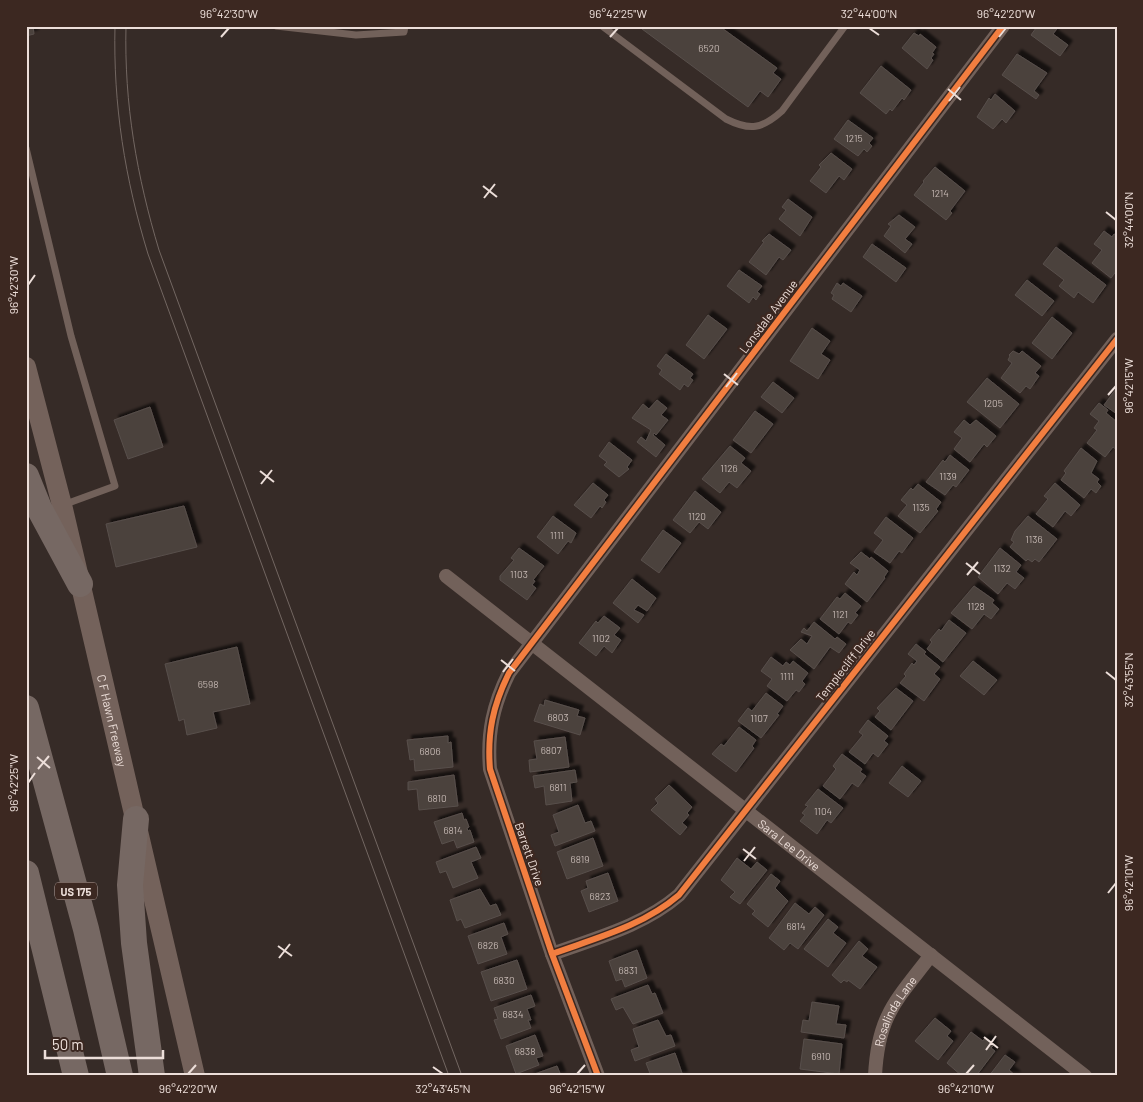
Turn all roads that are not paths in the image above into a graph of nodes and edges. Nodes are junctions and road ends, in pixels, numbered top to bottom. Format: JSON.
{"nodes":[{"id":1,"x":276,"y":26,"type":"edge"},
{"id":2,"x":602,"y":26,"type":"edge"},
{"id":3,"x":845,"y":26,"type":"edge"},
{"id":4,"x":1003,"y":26,"type":"edge"},
{"id":5,"x":405,"y":29,"type":"edge"},
{"id":6,"x":26,"y":148,"type":"edge"},
{"id":7,"x":1117,"y":339,"type":"edge"},
{"id":8,"x":26,"y":366,"type":"edge"},
{"id":9,"x":26,"y":476,"type":"edge"},
{"id":10,"x":62,"y":505,"type":"junction"},
{"id":11,"x":446,"y":576,"type":"dead end"},
{"id":12,"x":80,"y":584,"type":"junction"},
{"id":13,"x":532,"y":643,"type":"junction"},
{"id":14,"x":26,"y":708,"type":"edge"},
{"id":15,"x":746,"y":810,"type":"junction"},
{"id":16,"x":136,"y":820,"type":"junction"},
{"id":17,"x":26,"y":873,"type":"edge"},
{"id":18,"x":552,"y":954,"type":"junction"},
{"id":19,"x":932,"y":955,"type":"junction"},
{"id":20,"x":76,"y":1076,"type":"edge"},
{"id":21,"x":120,"y":1076,"type":"edge"},
{"id":22,"x":152,"y":1076,"type":"edge"},
{"id":23,"x":195,"y":1076,"type":"edge"},
{"id":24,"x":598,"y":1076,"type":"edge"},
{"id":25,"x":875,"y":1076,"type":"edge"},
{"id":26,"x":1085,"y":1076,"type":"edge"}],
"edges":[{"from":1,"to":5,"type":"lane"},
{"from":2,"to":3,"type":"lane"},
{"from":4,"to":13,"type":"street","name":"Lonsdale Avenue"},
{"from":6,"to":10,"type":"lane"},
{"from":7,"to":15,"type":"street","name":"Templecliff Drive"},
{"from":8,"to":10,"type":"main road","name":"C F Hawn Freeway"},
{"from":9,"to":12,"type":"highway"},
{"from":10,"to":12,"type":"main road","name":"C F Hawn Freeway"},
{"from":11,"to":13,"type":"street","name":"Sara Lee Drive"},
{"from":12,"to":16,"type":"main road","name":"C F Hawn Freeway"},
{"from":13,"to":15,"type":"street","name":"Sara Lee Drive"},
{"from":13,"to":18,"type":"street","name":"Barrett Drive"},
{"from":14,"to":21,"type":"highway","number":"US 175"},
{"from":15,"to":18,"type":"street","name":"Templecliff Drive"},
{"from":15,"to":19,"type":"street","name":"Sara Lee Drive"},
{"from":16,"to":22,"type":"highway"},
{"from":16,"to":23,"type":"main road","name":"C F Hawn Freeway"},
{"from":17,"to":20,"type":"highway"},
{"from":18,"to":24,"type":"street","name":"Barrett Drive"},
{"from":19,"to":25,"type":"street","name":"Rosalinda Lane"},
{"from":19,"to":26,"type":"street","name":"Sara Lee Drive"}]}
